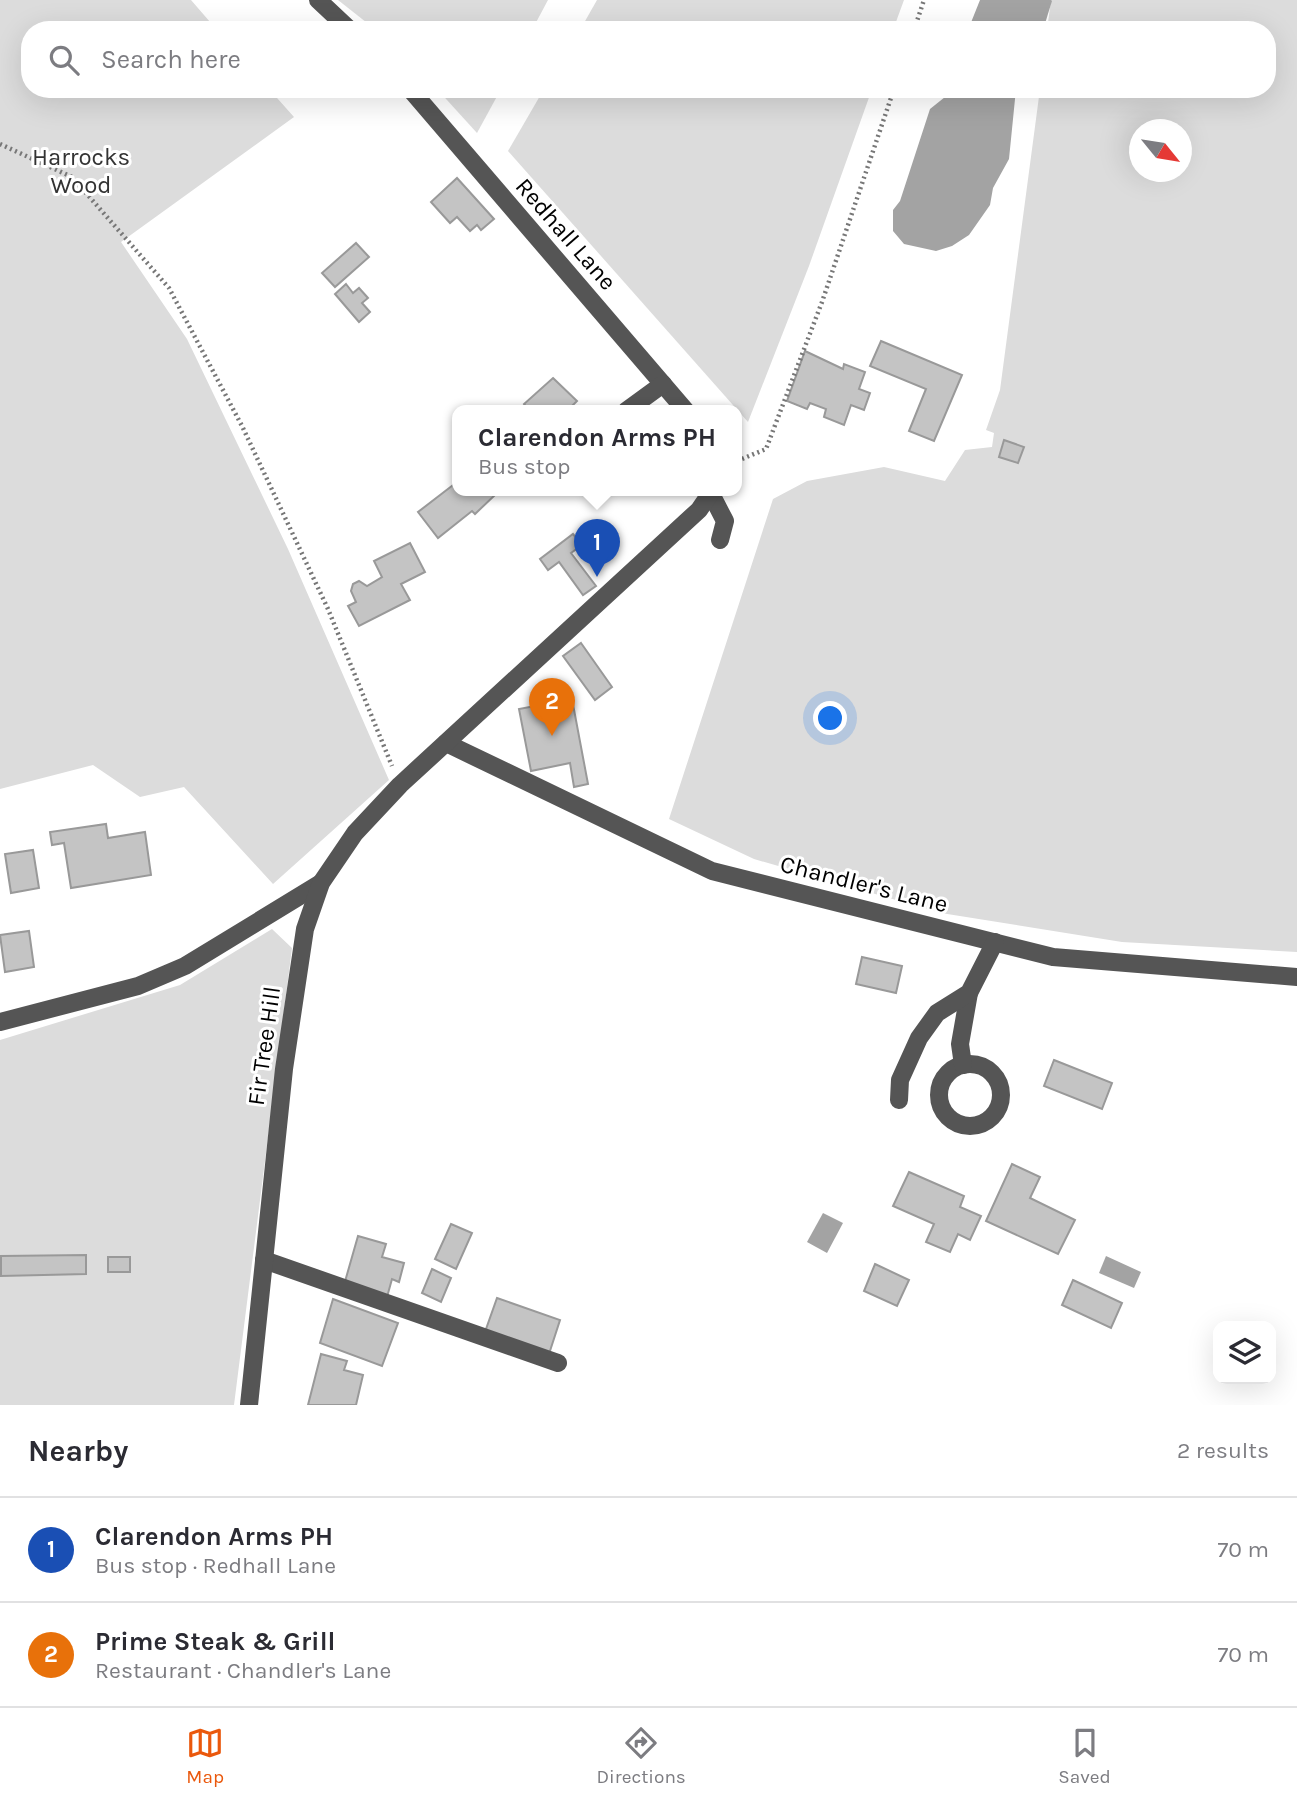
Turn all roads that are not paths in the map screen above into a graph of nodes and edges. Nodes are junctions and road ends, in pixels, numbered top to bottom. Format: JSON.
{"nodes":[{"id":1,"x":318,"y":0,"type":"edge"},
{"id":2,"x":340,"y":21,"type":"edge"},
{"id":3,"x":418,"y":98,"type":"edge"},
{"id":4,"x":663,"y":384,"type":"junction"},
{"id":5,"x":634,"y":405,"type":"edge"},
{"id":6,"x":681,"y":405,"type":"edge"},
{"id":7,"x":710,"y":496,"type":"edge"},
{"id":8,"x":713,"y":496,"type":"edge"},
{"id":9,"x":720,"y":540,"type":"dead end"},
{"id":10,"x":446,"y":743,"type":"junction"},
{"id":11,"x":321,"y":883,"type":"junction"},
{"id":12,"x":995,"y":942,"type":"junction"},
{"id":13,"x":1297,"y":977,"type":"edge"},
{"id":14,"x":969,"y":993,"type":"junction"},
{"id":15,"x":0,"y":1022,"type":"edge"},
{"id":16,"x":962,"y":1065,"type":"dead end"},
{"id":17,"x":899,"y":1100,"type":"dead end"},
{"id":18,"x":264,"y":1260,"type":"junction"},
{"id":19,"x":558,"y":1363,"type":"dead end"},
{"id":20,"x":249,"y":1405,"type":"edge"}],
"edges":[{"from":1,"to":2,"type":"street"},
{"from":3,"to":4,"type":"street","name":"Redhall Lane"},
{"from":4,"to":5,"type":"street"},
{"from":4,"to":6,"type":"street","name":"Redhall Lane"},
{"from":7,"to":10,"type":"street"},
{"from":8,"to":9,"type":"street"},
{"from":10,"to":11,"type":"street","name":"Fir Tree Hill"},
{"from":10,"to":12,"type":"street","name":"Chandler's Lane"},
{"from":11,"to":15,"type":"street"},
{"from":11,"to":18,"type":"street","name":"Fir Tree Hill"},
{"from":12,"to":13,"type":"street","name":"Chandler's Lane"},
{"from":12,"to":14,"type":"street"},
{"from":14,"to":16,"type":"street"},
{"from":14,"to":17,"type":"street"},
{"from":18,"to":19,"type":"street"},
{"from":18,"to":20,"type":"street","name":"Fir Tree Hill"}]}
